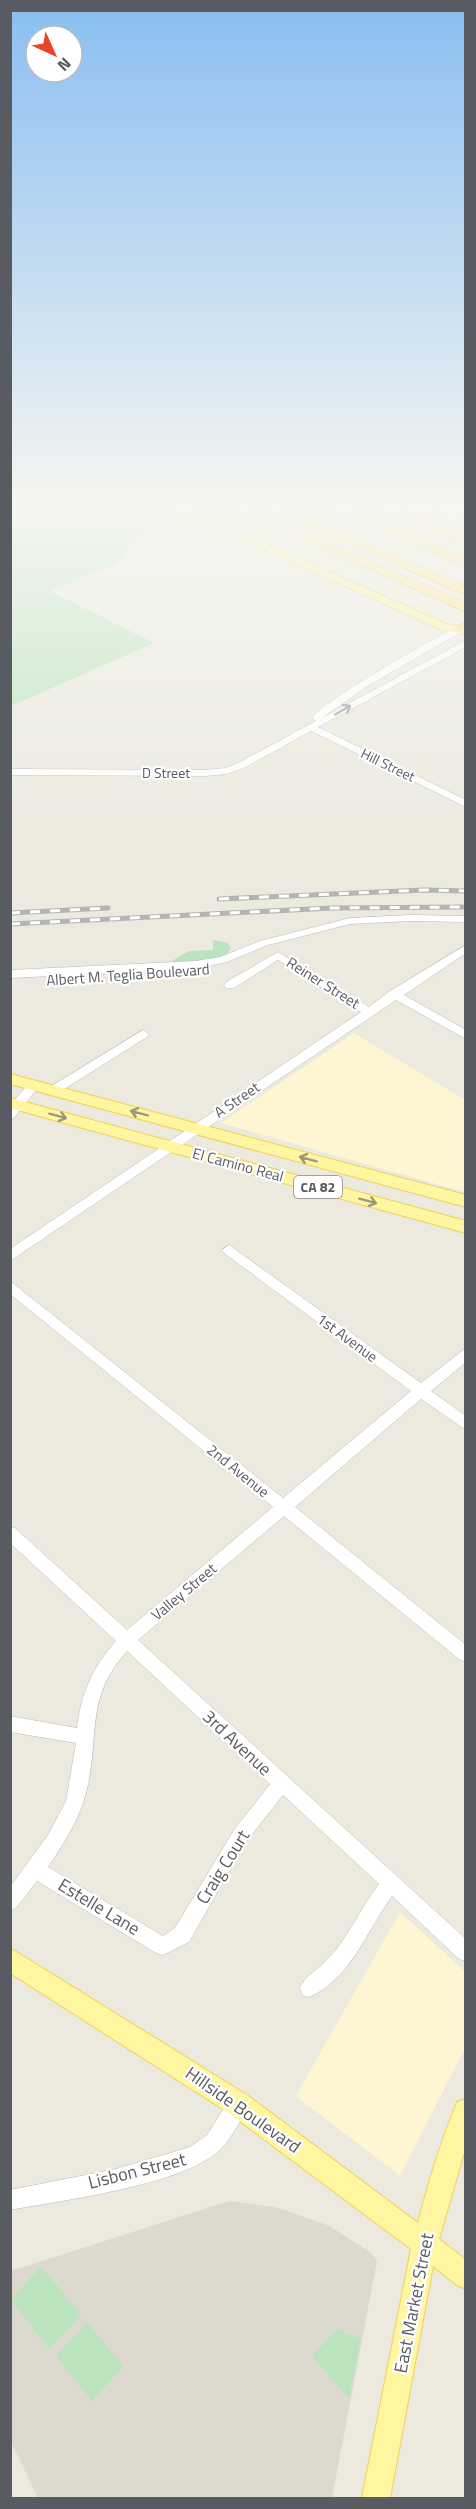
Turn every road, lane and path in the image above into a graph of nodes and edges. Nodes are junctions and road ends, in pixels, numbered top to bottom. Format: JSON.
{"nodes":[{"id":1,"x":426,"y":619,"type":"edge"},
{"id":2,"x":449,"y":619,"type":"edge"},
{"id":3,"x":464,"y":629,"type":"edge"},
{"id":4,"x":465,"y":643,"type":"edge"},
{"id":5,"x":310,"y":727,"type":"junction"},
{"id":6,"x":10,"y":772,"type":"edge"},
{"id":7,"x":465,"y":804,"type":"edge"},
{"id":8,"x":465,"y":919,"type":"edge"},
{"id":9,"x":275,"y":941,"type":"junction"},
{"id":10,"x":465,"y":948,"type":"edge"},
{"id":11,"x":10,"y":974,"type":"edge"},
{"id":12,"x":10,"y":982,"type":"edge"},
{"id":13,"x":230,"y":985,"type":"dead end"},
{"id":14,"x":394,"y":994,"type":"junction"},
{"id":15,"x":368,"y":1011,"type":"junction"},
{"id":16,"x":142,"y":1034,"type":"dead end"},
{"id":17,"x":465,"y":1035,"type":"edge"},
{"id":18,"x":10,"y":1079,"type":"edge"},
{"id":19,"x":34,"y":1085,"type":"junction"},
{"id":20,"x":54,"y":1090,"type":"junction"},
{"id":21,"x":13,"y":1108,"type":"edge"},
{"id":22,"x":196,"y":1128,"type":"junction"},
{"id":23,"x":170,"y":1146,"type":"junction"},
{"id":24,"x":465,"y":1201,"type":"edge"},
{"id":25,"x":465,"y":1227,"type":"edge"},
{"id":26,"x":228,"y":1250,"type":"dead end"},
{"id":27,"x":10,"y":1256,"type":"edge"},
{"id":28,"x":10,"y":1286,"type":"edge"},
{"id":29,"x":465,"y":1353,"type":"edge"},
{"id":30,"x":419,"y":1391,"type":"junction"},
{"id":31,"x":465,"y":1424,"type":"edge"},
{"id":32,"x":283,"y":1507,"type":"junction"},
{"id":33,"x":10,"y":1533,"type":"edge"},
{"id":34,"x":127,"y":1640,"type":"junction"},
{"id":35,"x":465,"y":1656,"type":"edge"},
{"id":36,"x":10,"y":1724,"type":"edge"},
{"id":37,"x":84,"y":1737,"type":"junction"},
{"id":38,"x":281,"y":1784,"type":"junction"},
{"id":39,"x":35,"y":1869,"type":"junction"},
{"id":40,"x":390,"y":1884,"type":"junction"},
{"id":41,"x":10,"y":1902,"type":"edge"},
{"id":42,"x":163,"y":1946,"type":"joint"},
{"id":43,"x":465,"y":1952,"type":"edge"},
{"id":44,"x":10,"y":1959,"type":"edge"},
{"id":45,"x":309,"y":1988,"type":"dead end"},
{"id":46,"x":237,"y":2104,"type":"junction"},
{"id":47,"x":465,"y":2111,"type":"edge"},
{"id":48,"x":10,"y":2200,"type":"edge"},
{"id":49,"x":425,"y":2245,"type":"junction"},
{"id":50,"x":465,"y":2276,"type":"edge"},
{"id":51,"x":376,"y":2499,"type":"edge"}],
"edges":[{"from":1,"to":3,"type":"main road"},
{"from":2,"to":3,"type":"main road"},
{"from":3,"to":5,"type":"street","name":"D Street"},
{"from":5,"to":4,"type":"street","name":"D Street","one_way":true},
{"from":5,"to":6,"type":"street","name":"D Street"},
{"from":5,"to":7,"type":"street","name":"Hill Street"},
{"from":8,"to":9,"type":"street","name":"Albert M. Teglia Boulevard"},
{"from":9,"to":11,"type":"street","name":"Albert M. Teglia Boulevard"},
{"from":9,"to":12,"type":"street","name":"Albert M. Teglia Boulevard"},
{"from":10,"to":14,"type":"street","name":"A Street"},
{"from":13,"to":15,"type":"street","name":"Reiner Street"},
{"from":14,"to":15,"type":"street","name":"A Street"},
{"from":14,"to":17,"type":"street"},
{"from":15,"to":22,"type":"street","name":"A Street"},
{"from":16,"to":20,"type":"street"},
{"from":18,"to":19,"type":"main road","name":"El Camino Real","number":"CA 82"},
{"from":19,"to":20,"type":"main road","name":"El Camino Real","number":"CA 82"},
{"from":19,"to":21,"type":"street"},
{"from":22,"to":20,"type":"main road","name":"El Camino Real","number":"CA 82","one_way":true},
{"from":21,"to":23,"type":"main road","name":"El Camino Real","number":"CA 82","one_way":true},
{"from":22,"to":23,"type":"street","name":"A Street"},
{"from":24,"to":22,"type":"main road","name":"El Camino Real","number":"CA 82","one_way":true},
{"from":23,"to":25,"type":"main road","name":"El Camino Real","number":"CA 82","one_way":true},
{"from":23,"to":27,"type":"street","name":"A Street"},
{"from":26,"to":30,"type":"street","name":"1st Avenue"},
{"from":28,"to":32,"type":"street","name":"2nd Avenue"},
{"from":29,"to":30,"type":"street","name":"Valley Street"},
{"from":30,"to":31,"type":"street","name":"1st Avenue"},
{"from":30,"to":32,"type":"street","name":"Valley Street"},
{"from":32,"to":34,"type":"street","name":"Valley Street"},
{"from":32,"to":35,"type":"street","name":"2nd Avenue"},
{"from":33,"to":34,"type":"street","name":"3rd Avenue"},
{"from":34,"to":37,"type":"street","name":"Valley Street"},
{"from":34,"to":38,"type":"street","name":"3rd Avenue"},
{"from":36,"to":37,"type":"street"},
{"from":37,"to":39,"type":"street","name":"Valley Street"},
{"from":38,"to":40,"type":"street","name":"3rd Avenue"},
{"from":38,"to":42,"type":"street","name":"Craig Court"},
{"from":39,"to":41,"type":"street","name":"Valley Street"},
{"from":39,"to":42,"type":"street","name":"Estelle Lane"},
{"from":40,"to":43,"type":"street","name":"3rd Avenue"},
{"from":40,"to":45,"type":"street"},
{"from":44,"to":46,"type":"main road","name":"Hillside Boulevard"},
{"from":46,"to":48,"type":"street","name":"Lisbon Street"},
{"from":46,"to":49,"type":"main road","name":"Hillside Boulevard"},
{"from":47,"to":49,"type":"main road","name":"East Market Street"},
{"from":49,"to":50,"type":"main road","name":"Hillside Boulevard"},
{"from":49,"to":51,"type":"main road","name":"East Market Street"}]}
